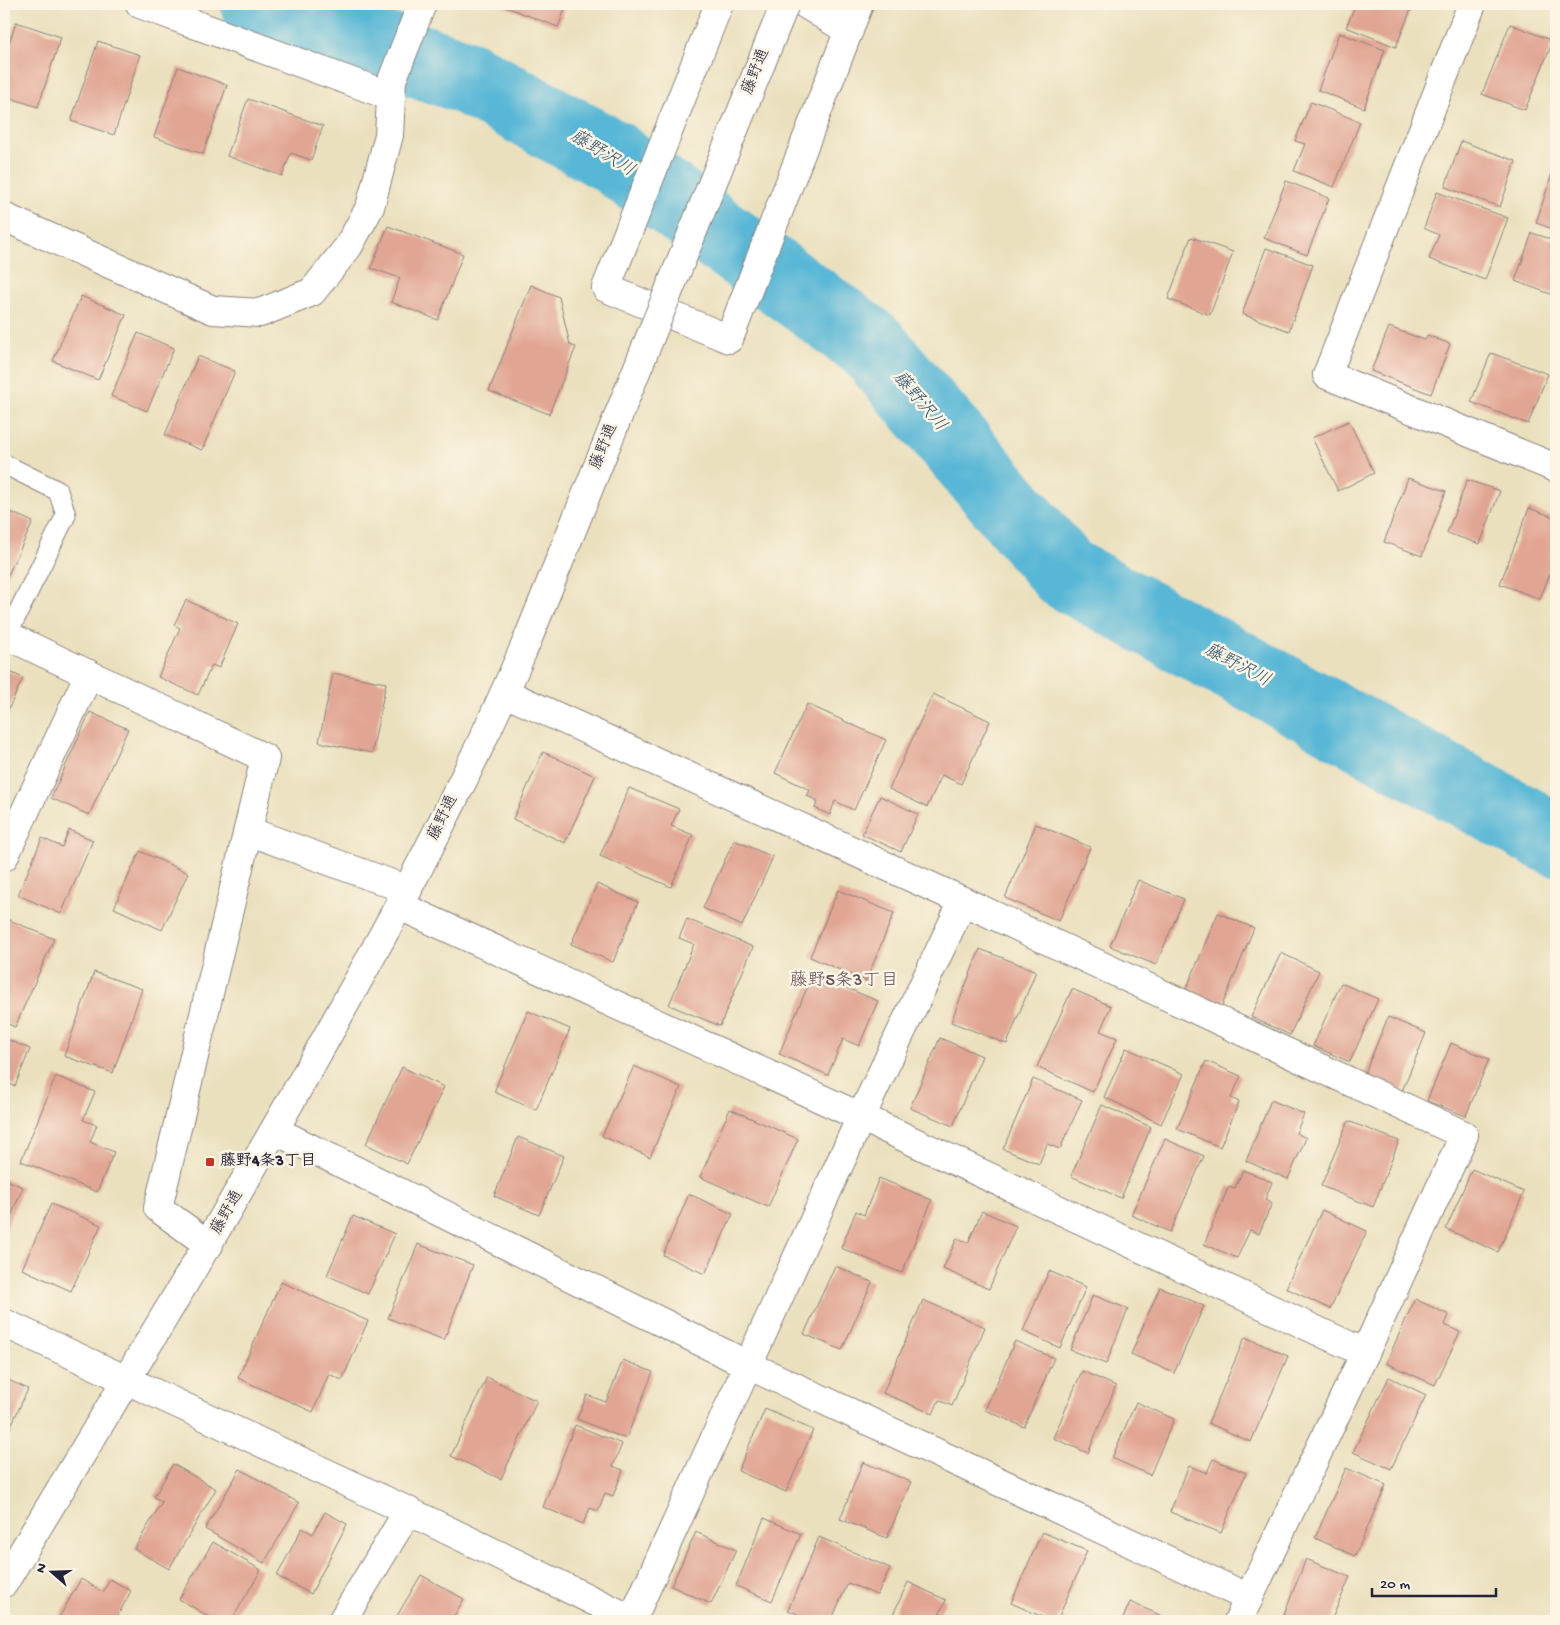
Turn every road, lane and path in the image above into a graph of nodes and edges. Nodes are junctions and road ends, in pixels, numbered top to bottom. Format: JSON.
{"nodes":[{"id":1,"x":140,"y":4,"type":"edge"},
{"id":2,"x":719,"y":4,"type":"edge"},
{"id":3,"x":785,"y":4,"type":"edge"},
{"id":4,"x":805,"y":4,"type":"edge"},
{"id":5,"x":859,"y":4,"type":"edge"},
{"id":6,"x":1472,"y":4,"type":"edge"},
{"id":7,"x":418,"y":14,"type":"edge"},
{"id":8,"x":849,"y":31,"type":"junction"},
{"id":9,"x":391,"y":88,"type":"junction"},
{"id":10,"x":4,"y":217,"type":"edge"},
{"id":11,"x":4,"y":464,"type":"edge"},
{"id":12,"x":1556,"y":468,"type":"edge"},
{"id":13,"x":6,"y":635,"type":"edge"},
{"id":14,"x":89,"y":674,"type":"junction"},
{"id":15,"x":505,"y":693,"type":"junction"},
{"id":16,"x":248,"y":831,"type":"junction"},
{"id":17,"x":4,"y":857,"type":"edge"},
{"id":18,"x":404,"y":898,"type":"junction"},
{"id":19,"x":962,"y":901,"type":"junction"},
{"id":20,"x":861,"y":1117,"type":"junction"},
{"id":21,"x":276,"y":1131,"type":"junction"},
{"id":22,"x":209,"y":1245,"type":"junction"},
{"id":23,"x":4,"y":1323,"type":"edge"},
{"id":24,"x":1365,"y":1353,"type":"junction"},
{"id":25,"x":748,"y":1365,"type":"junction"},
{"id":26,"x":126,"y":1380,"type":"junction"},
{"id":27,"x":408,"y":1511,"type":"junction"},
{"id":28,"x":4,"y":1583,"type":"edge"},
{"id":29,"x":1244,"y":1610,"type":"edge"},
{"id":30,"x":587,"y":1611,"type":"edge"},
{"id":31,"x":342,"y":1621,"type":"edge"},
{"id":32,"x":634,"y":1621,"type":"edge"}],
"edges":[{"from":1,"to":9,"type":"street"},
{"from":2,"to":8,"type":"street"},
{"from":3,"to":15,"type":"street","name":"藤野通","bridge":true},
{"from":4,"to":8,"type":"street"},
{"from":5,"to":8,"type":"street"},
{"from":6,"to":12,"type":"street"},
{"from":7,"to":9,"type":"street"},
{"from":9,"to":10,"type":"street"},
{"from":11,"to":13,"type":"lane"},
{"from":13,"to":14,"type":"street"},
{"from":14,"to":16,"type":"street"},
{"from":14,"to":17,"type":"street"},
{"from":15,"to":18,"type":"street","name":"藤野通"},
{"from":15,"to":19,"type":"street"},
{"from":16,"to":18,"type":"street"},
{"from":16,"to":22,"type":"street"},
{"from":18,"to":20,"type":"street"},
{"from":18,"to":21,"type":"street","name":"藤野通"},
{"from":19,"to":20,"type":"street"},
{"from":19,"to":24,"type":"street"},
{"from":20,"to":24,"type":"street"},
{"from":20,"to":25,"type":"street"},
{"from":21,"to":22,"type":"street","name":"藤野通"},
{"from":21,"to":25,"type":"street"},
{"from":22,"to":26,"type":"street","name":"藤野通"},
{"from":23,"to":26,"type":"street"},
{"from":24,"to":29,"type":"street"},
{"from":25,"to":29,"type":"street"},
{"from":25,"to":32,"type":"street"},
{"from":26,"to":27,"type":"street"},
{"from":26,"to":28,"type":"street","name":"藤野通"},
{"from":27,"to":30,"type":"street"},
{"from":27,"to":31,"type":"street"},
{"from":30,"to":32,"type":"street"}]}
